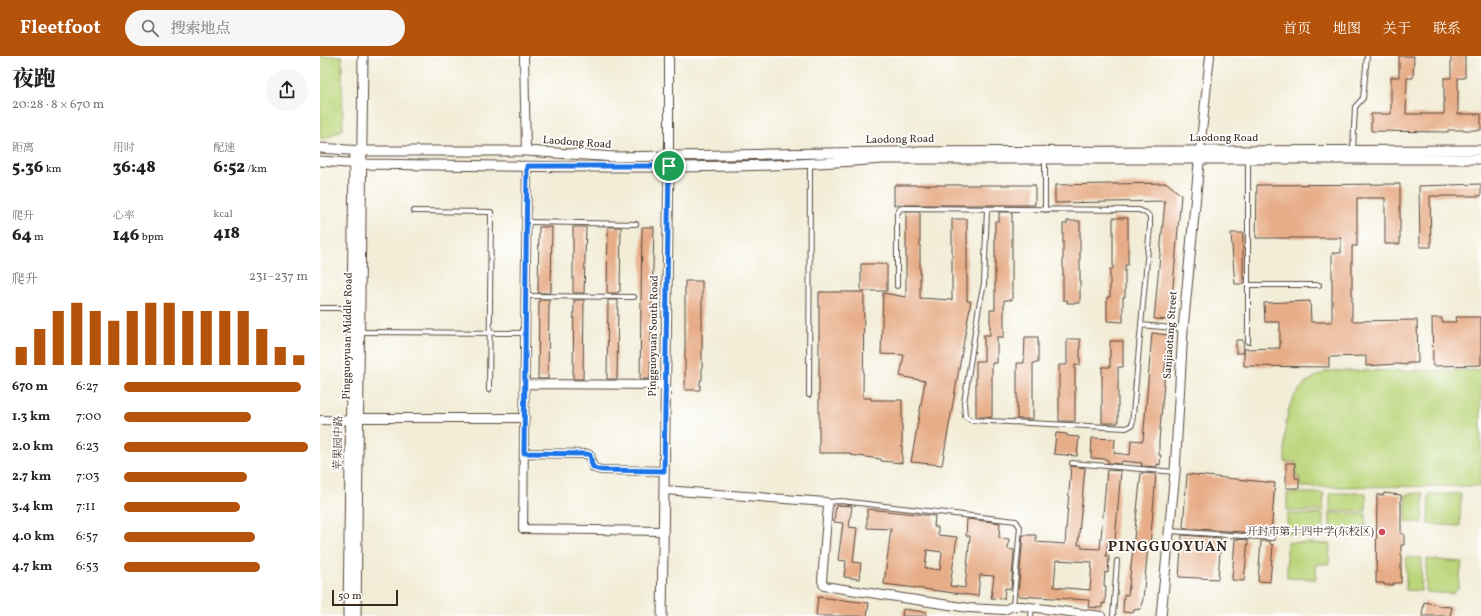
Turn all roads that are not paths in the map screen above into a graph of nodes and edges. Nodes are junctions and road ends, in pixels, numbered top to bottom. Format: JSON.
{"nodes":[{"id":1,"x":363,"y":56,"type":"edge"},
{"id":2,"x":524,"y":56,"type":"edge"},
{"id":3,"x":669,"y":56,"type":"edge"},
{"id":4,"x":1210,"y":56,"type":"edge"},
{"id":5,"x":1367,"y":56,"type":"edge"},
{"id":6,"x":320,"y":148,"type":"edge"},
{"id":7,"x":1354,"y":150,"type":"junction"},
{"id":8,"x":1481,"y":150,"type":"edge"},
{"id":9,"x":358,"y":151,"type":"junction"},
{"id":10,"x":526,"y":151,"type":"junction"},
{"id":11,"x":1200,"y":155,"type":"junction"},
{"id":12,"x":1481,"y":159,"type":"edge"},
{"id":13,"x":1045,"y":160,"type":"junction"},
{"id":14,"x":1248,"y":160,"type":"junction"},
{"id":15,"x":320,"y":161,"type":"edge"},
{"id":16,"x":669,"y":161,"type":"junction"},
{"id":17,"x":358,"y":164,"type":"junction"},
{"id":18,"x":810,"y":164,"type":"junction"},
{"id":19,"x":527,"y":166,"type":"junction"},
{"id":20,"x":987,"y":209,"type":"junction"},
{"id":21,"x":1045,"y":210,"type":"junction"},
{"id":22,"x":414,"y":211,"type":"dead end"},
{"id":23,"x":527,"y":222,"type":"junction"},
{"id":24,"x":636,"y":224,"type":"dead end"},
{"id":25,"x":1248,"y":285,"type":"junction"},
{"id":26,"x":1319,"y":285,"type":"dead end"},
{"id":27,"x":897,"y":286,"type":"dead end"},
{"id":28,"x":526,"y":296,"type":"junction"},
{"id":29,"x":634,"y":297,"type":"dead end"},
{"id":30,"x":320,"y":308,"type":"edge"},
{"id":31,"x":356,"y":308,"type":"junction"},
{"id":32,"x":1141,"y":325,"type":"junction"},
{"id":33,"x":1183,"y":329,"type":"junction"},
{"id":34,"x":360,"y":332,"type":"junction"},
{"id":35,"x":490,"y":333,"type":"junction"},
{"id":36,"x":526,"y":333,"type":"junction"},
{"id":37,"x":1248,"y":342,"type":"dead end"},
{"id":38,"x":525,"y":384,"type":"junction"},
{"id":39,"x":665,"y":385,"type":"junction"},
{"id":40,"x":489,"y":390,"type":"dead end"},
{"id":41,"x":809,"y":395,"type":"dead end"},
{"id":42,"x":525,"y":418,"type":"junction"},
{"id":43,"x":320,"y":420,"type":"edge"},
{"id":44,"x":356,"y":420,"type":"junction"},
{"id":45,"x":524,"y":453,"type":"junction"},
{"id":46,"x":1072,"y":463,"type":"dead end"},
{"id":47,"x":664,"y":471,"type":"junction"},
{"id":48,"x":1175,"y":472,"type":"junction"},
{"id":49,"x":664,"y":490,"type":"junction"},
{"id":50,"x":826,"y":502,"type":"junction"},
{"id":51,"x":663,"y":531,"type":"junction"},
{"id":52,"x":1169,"y":531,"type":"junction"},
{"id":53,"x":1273,"y":538,"type":"dead end"},
{"id":54,"x":1117,"y":560,"type":"dead end"},
{"id":55,"x":1013,"y":606,"type":"junction"},
{"id":56,"x":1032,"y":607,"type":"junction"},
{"id":57,"x":348,"y":616,"type":"edge"},
{"id":58,"x":356,"y":616,"type":"edge"},
{"id":59,"x":662,"y":616,"type":"edge"},
{"id":60,"x":1031,"y":616,"type":"edge"},
{"id":61,"x":1101,"y":616,"type":"edge"},
{"id":62,"x":1113,"y":616,"type":"edge"},
{"id":63,"x":1161,"y":616,"type":"edge"}],
"edges":[{"from":1,"to":9,"type":"street"},
{"from":2,"to":10,"type":"street"},
{"from":3,"to":16,"type":"street","name":"Pingguoyuan South Road"},
{"from":4,"to":11,"type":"street","name":"Sanjiaotang Street"},
{"from":5,"to":7,"type":"lane"},
{"from":6,"to":9,"type":"street","name":"Laodong Road"},
{"from":7,"to":8,"type":"street","name":"Laodong Road"},
{"from":7,"to":11,"type":"street","name":"Laodong Road"},
{"from":9,"to":10,"type":"street","name":"Laodong Road"},
{"from":9,"to":17,"type":"street","name":"苹果园中路"},
{"from":10,"to":16,"type":"street","name":"Laodong Road"},
{"from":11,"to":13,"type":"street","name":"Laodong Road"},
{"from":11,"to":14,"type":"street","name":"Laodong Road"},
{"from":11,"to":16,"type":"street","name":"Laodong Road"},
{"from":11,"to":33,"type":"street","name":"Sanjiaotang Street"},
{"from":12,"to":14,"type":"street","name":"Laodong Road"},
{"from":13,"to":18,"type":"street","name":"Laodong Road"},
{"from":13,"to":21,"type":"lane"},
{"from":14,"to":25,"type":"lane"},
{"from":15,"to":17,"type":"street","name":"Laodong Road"},
{"from":16,"to":18,"type":"street","name":"Laodong Road"},
{"from":16,"to":19,"type":"street","name":"Laodong Road"},
{"from":16,"to":39,"type":"street","name":"Pingguoyuan South Road"},
{"from":17,"to":19,"type":"street","name":"Laodong Road"},
{"from":17,"to":31,"type":"street","name":"苹果园中路"},
{"from":18,"to":41,"type":"lane"},
{"from":19,"to":23,"type":"street"},
{"from":20,"to":21,"type":"lane"},
{"from":20,"to":27,"type":"lane"},
{"from":20,"to":32,"type":"lane"},
{"from":21,"to":32,"type":"lane"},
{"from":22,"to":35,"type":"lane"},
{"from":23,"to":24,"type":"lane"},
{"from":23,"to":28,"type":"street"},
{"from":25,"to":26,"type":"lane"},
{"from":25,"to":37,"type":"lane"},
{"from":28,"to":29,"type":"lane"},
{"from":28,"to":36,"type":"street"},
{"from":30,"to":31,"type":"lane"},
{"from":31,"to":34,"type":"street","name":"Pingguoyuan Middle Road"},
{"from":31,"to":44,"type":"street","name":"苹果园中路"},
{"from":32,"to":33,"type":"lane"},
{"from":33,"to":48,"type":"street","name":"Sanjiaotang Street"},
{"from":34,"to":35,"type":"lane"},
{"from":34,"to":44,"type":"street","name":"Pingguoyuan Middle Road"},
{"from":35,"to":36,"type":"lane"},
{"from":35,"to":40,"type":"lane"},
{"from":36,"to":38,"type":"street"},
{"from":38,"to":39,"type":"street"},
{"from":38,"to":42,"type":"street"},
{"from":39,"to":47,"type":"street","name":"Pingguoyuan South Road"},
{"from":42,"to":44,"type":"street"},
{"from":42,"to":45,"type":"street"},
{"from":43,"to":44,"type":"street"},
{"from":44,"to":57,"type":"street","name":"苹果园中路"},
{"from":44,"to":58,"type":"street","name":"Pingguoyuan Middle Road"},
{"from":45,"to":47,"type":"street"},
{"from":45,"to":51,"type":"street"},
{"from":46,"to":48,"type":"lane"},
{"from":47,"to":49,"type":"street","name":"Pingguoyuan South Road"},
{"from":48,"to":52,"type":"street","name":"Sanjiaotang Street"},
{"from":49,"to":50,"type":"street"},
{"from":49,"to":51,"type":"street","name":"Pingguoyuan South Road"},
{"from":50,"to":55,"type":"street"},
{"from":50,"to":55,"type":"lane"},
{"from":51,"to":59,"type":"street","name":"Pingguoyuan South Road"},
{"from":52,"to":53,"type":"lane"},
{"from":52,"to":63,"type":"street","name":"Sanjiaotang Street"},
{"from":54,"to":62,"type":"lane"},
{"from":55,"to":56,"type":"street"},
{"from":56,"to":60,"type":"lane"},
{"from":56,"to":61,"type":"street"}]}
